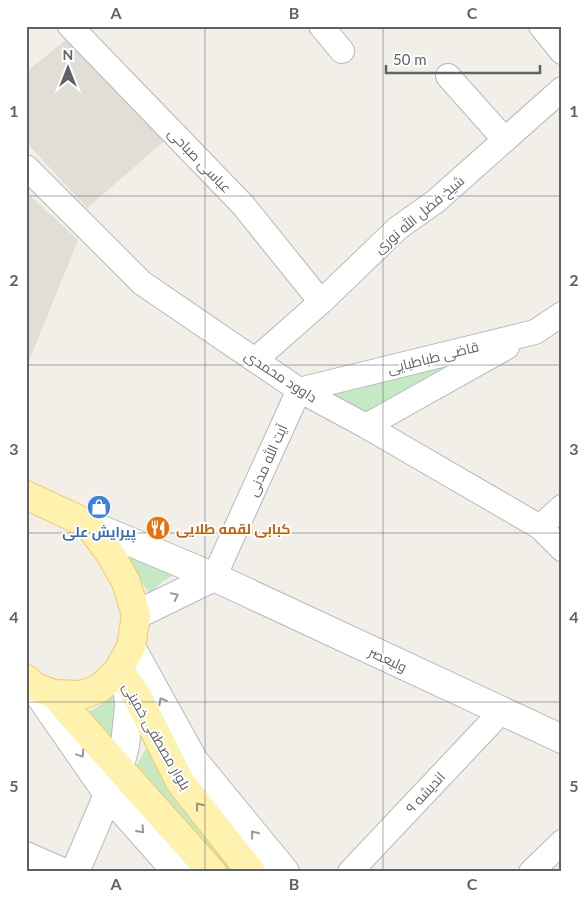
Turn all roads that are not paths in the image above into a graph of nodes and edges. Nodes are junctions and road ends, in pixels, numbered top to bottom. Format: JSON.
{"nodes":[{"id":1,"x":70,"y":26,"type":"edge"},
{"id":2,"x":321,"y":26,"type":"edge"},
{"id":3,"x":541,"y":26,"type":"edge"},
{"id":4,"x":342,"y":52,"type":"dead end"},
{"id":5,"x":562,"y":52,"type":"edge"},
{"id":6,"x":448,"y":76,"type":"dead end"},
{"id":7,"x":562,"y":89,"type":"edge"},
{"id":8,"x":504,"y":140,"type":"junction"},
{"id":9,"x":26,"y":167,"type":"edge"},
{"id":10,"x":321,"y":302,"type":"junction"},
{"id":11,"x":562,"y":314,"type":"edge"},
{"id":12,"x":534,"y":332,"type":"junction"},
{"id":13,"x":257,"y":358,"type":"junction"},
{"id":14,"x":299,"y":390,"type":"junction"},
{"id":15,"x":366,"y":426,"type":"junction"},
{"id":16,"x":26,"y":495,"type":"edge"},
{"id":17,"x":562,"y":507,"type":"edge"},
{"id":18,"x":88,"y":524,"type":"junction"},
{"id":19,"x":540,"y":527,"type":"junction"},
{"id":20,"x":562,"y":549,"type":"edge"},
{"id":21,"x":214,"y":577,"type":"junction"},
{"id":22,"x":136,"y":616,"type":"junction"},
{"id":23,"x":131,"y":648,"type":"junction"},
{"id":24,"x":122,"y":676,"type":"junction"},
{"id":25,"x":38,"y":686,"type":"edge"},
{"id":26,"x":501,"y":712,"type":"junction"},
{"id":27,"x":562,"y":740,"type":"edge"},
{"id":28,"x":119,"y":769,"type":"junction"},
{"id":29,"x":108,"y":794,"type":"junction"},
{"id":30,"x":562,"y":842,"type":"edge"},
{"id":31,"x":26,"y":854,"type":"edge"},
{"id":32,"x":67,"y":872,"type":"edge"},
{"id":33,"x":75,"y":872,"type":"edge"},
{"id":34,"x":177,"y":872,"type":"edge"},
{"id":35,"x":212,"y":872,"type":"edge"},
{"id":36,"x":251,"y":872,"type":"edge"},
{"id":37,"x":285,"y":872,"type":"edge"},
{"id":38,"x":350,"y":872,"type":"edge"},
{"id":39,"x":531,"y":872,"type":"edge"}],
"edges":[{"from":1,"to":10,"type":"street","name":"عباسی صباحی"},
{"from":2,"to":4,"type":"street"},
{"from":3,"to":5,"type":"street"},
{"from":6,"to":8,"type":"street"},
{"from":7,"to":8,"type":"street","name":"شیخ فضل الله نوری"},
{"from":8,"to":10,"type":"street","name":"شیخ فضل الله نوری"},
{"from":9,"to":13,"type":"street","name":"داوود محمدی"},
{"from":10,"to":13,"type":"street","name":"شیخ فضل الله نوری"},
{"from":11,"to":12,"type":"street","name":"قاضی طباطبایی"},
{"from":12,"to":14,"type":"street","name":"قاضی طباطبایی"},
{"from":12,"to":15,"type":"street"},
{"from":13,"to":14,"type":"street","name":"داوود محمدی"},
{"from":14,"to":15,"type":"street","name":"داوود محمدی"},
{"from":14,"to":21,"type":"street","name":"آیت الله مدنی"},
{"from":15,"to":19,"type":"street","name":"داوود محمدی"},
{"from":16,"to":18,"type":"main road"},
{"from":17,"to":19,"type":"street"},
{"from":18,"to":21,"type":"main road","name":"ولیعصر"},
{"from":18,"to":22,"type":"main road"},
{"from":19,"to":20,"type":"street","name":"داوود محمدی"},
{"from":22,"to":21,"type":"main road","one_way":true},
{"from":21,"to":26,"type":"main road","name":"ولیعصر"},
{"from":22,"to":23,"type":"main road"},
{"from":23,"to":24,"type":"main road"},
{"from":37,"to":23,"type":"main road","one_way":true},
{"from":24,"to":25,"type":"main road"},
{"from":24,"to":28,"type":"main road"},
{"from":36,"to":24,"type":"main road","name":"بلوار مصطفی خمینی","one_way":true},
{"from":25,"to":28,"type":"main road"},
{"from":25,"to":29,"type":"main road","one_way":true},
{"from":26,"to":27,"type":"main road","name":"ولیعصر"},
{"from":26,"to":38,"type":"street","name":"اندیشه ۹"},
{"from":28,"to":29,"type":"main road"},
{"from":28,"to":35,"type":"main road"},
{"from":29,"to":33,"type":"main road"},
{"from":29,"to":34,"type":"main road","one_way":true},
{"from":30,"to":39,"type":"street"},
{"from":31,"to":32,"type":"street"}]}
